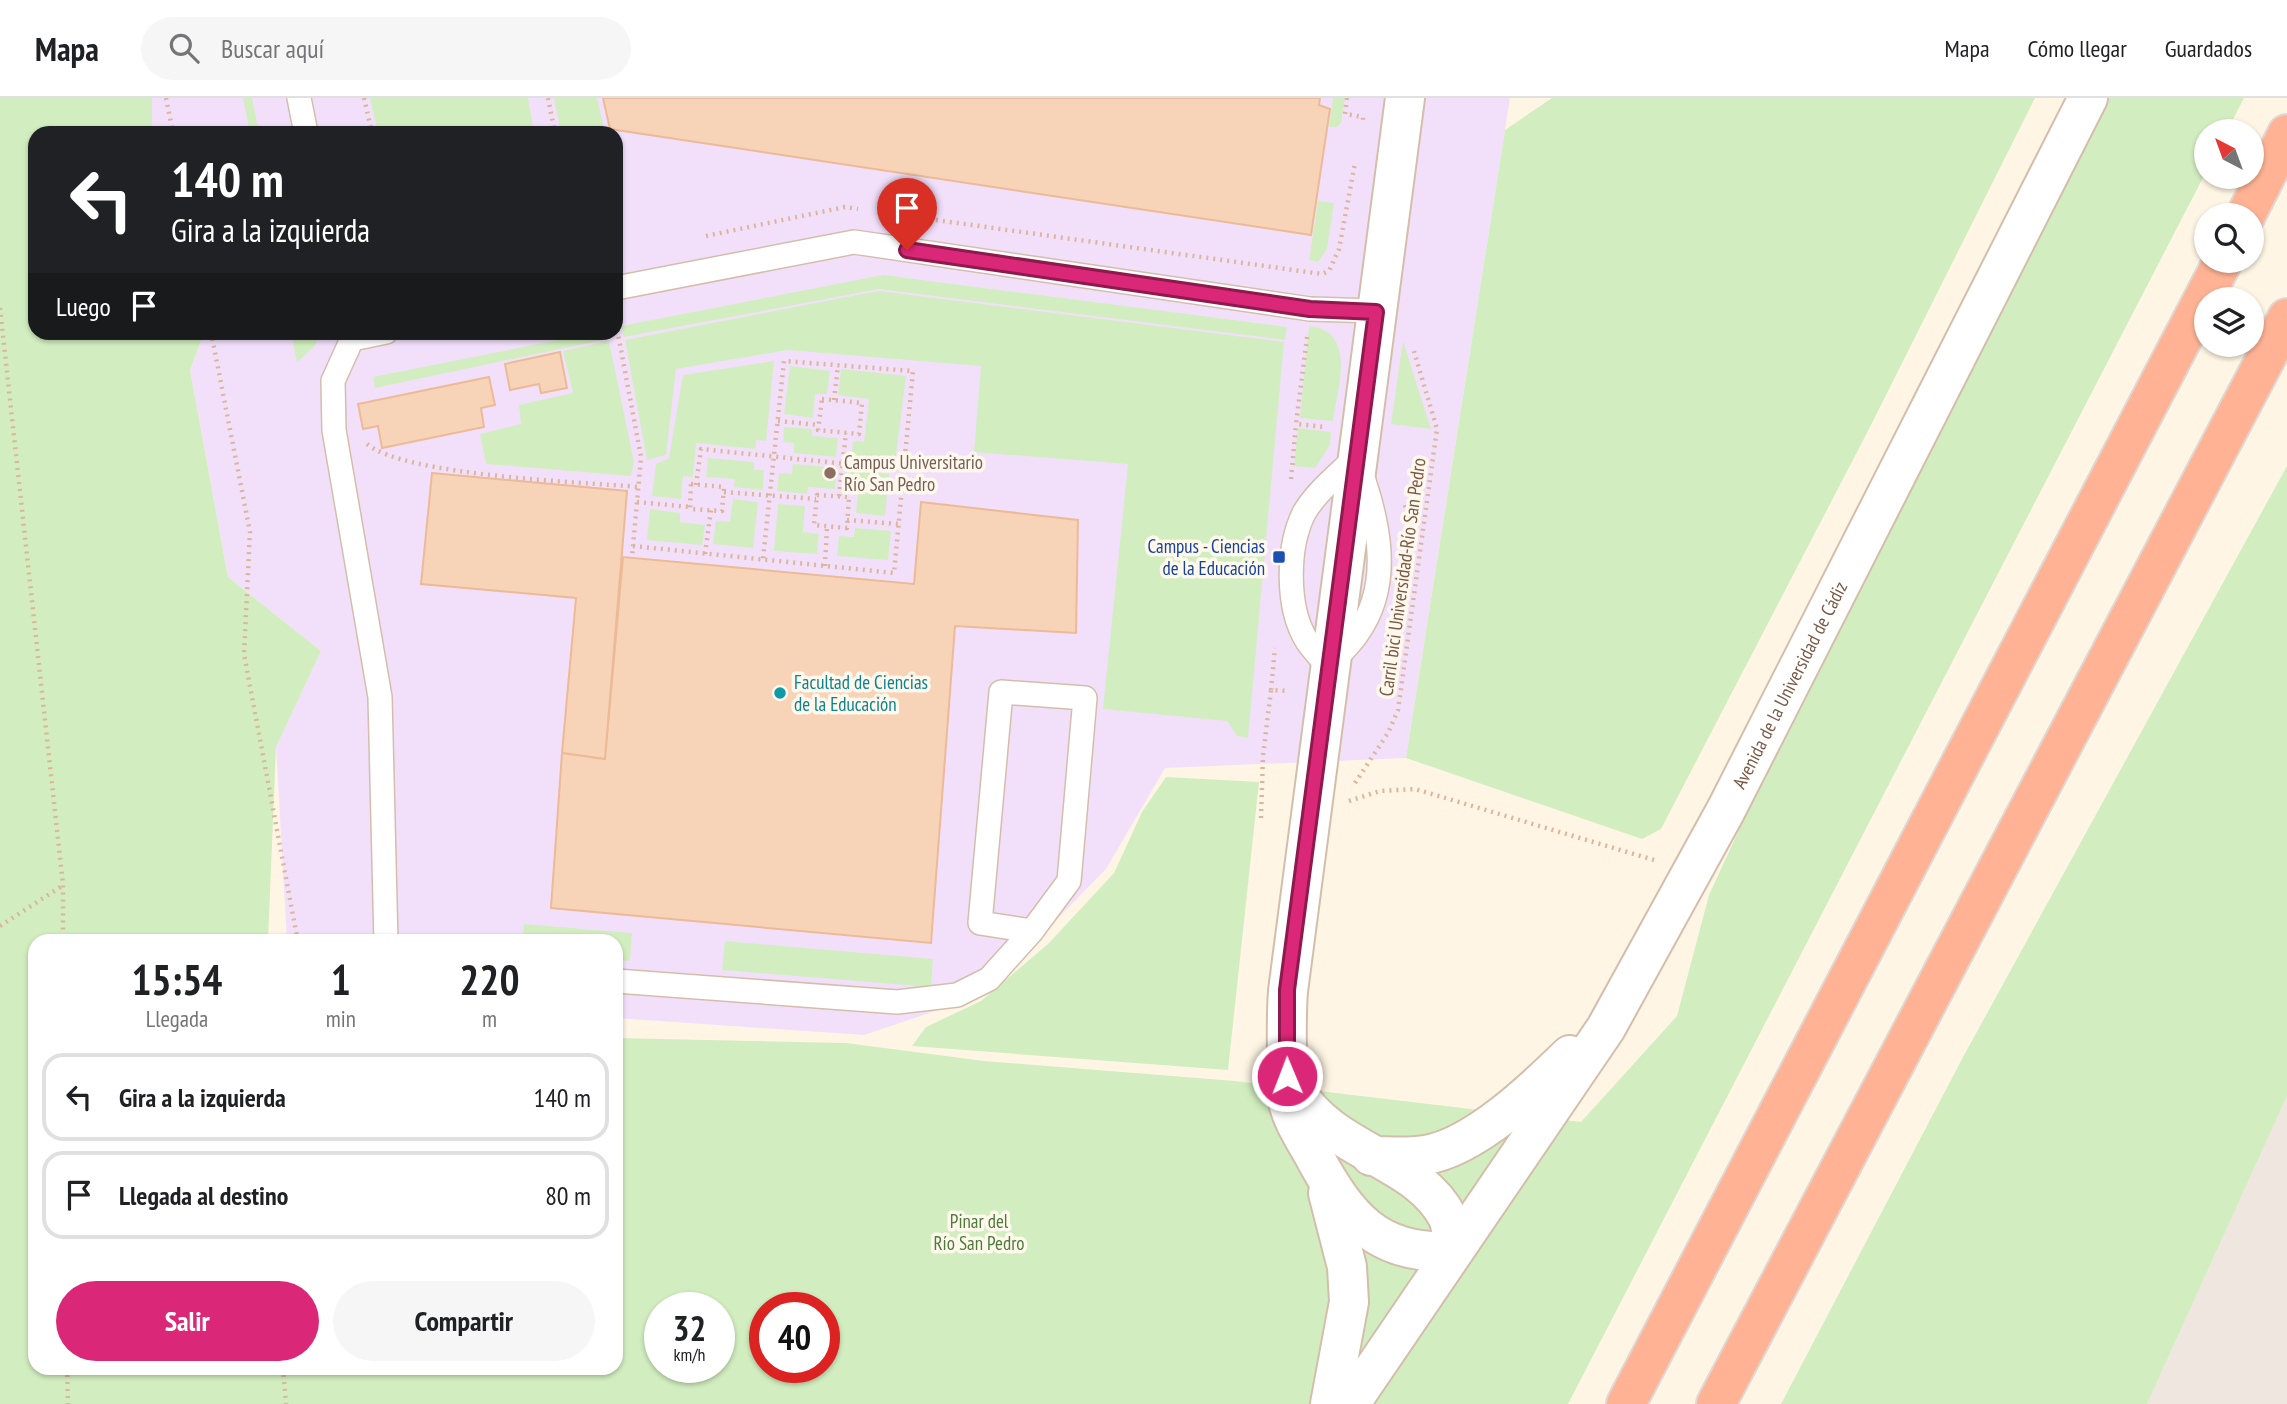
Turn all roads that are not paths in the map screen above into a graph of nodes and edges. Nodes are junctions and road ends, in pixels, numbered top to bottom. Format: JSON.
{"nodes":[{"id":1,"x":299,"y":98,"type":"edge"},
{"id":2,"x":1405,"y":98,"type":"edge"},
{"id":3,"x":2088,"y":98,"type":"edge"},
{"id":4,"x":305,"y":126,"type":"edge"},
{"id":5,"x":2287,"y":134,"type":"edge"},
{"id":6,"x":2252,"y":203,"type":"edge"},
{"id":7,"x":2217,"y":273,"type":"edge"},
{"id":8,"x":623,"y":287,"type":"edge"},
{"id":9,"x":1376,"y":312,"type":"junction"},
{"id":10,"x":2287,"y":318,"type":"edge"},
{"id":11,"x":349,"y":340,"type":"edge"},
{"id":12,"x":1031,"y":931,"type":"junction"},
{"id":13,"x":386,"y":934,"type":"edge"},
{"id":14,"x":1649,"y":951,"type":"junction"},
{"id":15,"x":623,"y":982,"type":"edge"},
{"id":16,"x":1287,"y":1076,"type":"junction"},
{"id":17,"x":1371,"y":1156,"type":"junction"},
{"id":18,"x":1320,"y":1168,"type":"junction"},
{"id":19,"x":1453,"y":1251,"type":"junction"},
{"id":20,"x":1329,"y":1404,"type":"edge"},
{"id":21,"x":1350,"y":1404,"type":"edge"},
{"id":22,"x":1626,"y":1404,"type":"edge"},
{"id":23,"x":1716,"y":1404,"type":"edge"}],
"edges":[{"from":1,"to":4,"type":"lane"},
{"from":2,"to":9,"type":"street"},
{"from":3,"to":14,"type":"street","name":"Avenida de la Universidad de Cádiz"},
{"from":5,"to":6,"type":"highway"},
{"from":7,"to":22,"type":"highway"},
{"from":8,"to":9,"type":"lane"},
{"from":9,"to":16,"type":"street"},
{"from":10,"to":23,"type":"highway"},
{"from":11,"to":13,"type":"lane"},
{"from":12,"to":12,"type":"lane"},
{"from":12,"to":15,"type":"lane"},
{"from":14,"to":17,"type":"street"},
{"from":14,"to":19,"type":"street","name":"Avenida de la Universidad de Cádiz"},
{"from":16,"to":17,"type":"street"},
{"from":16,"to":18,"type":"street"},
{"from":17,"to":19,"type":"street"},
{"from":18,"to":19,"type":"street"},
{"from":18,"to":20,"type":"street"},
{"from":19,"to":21,"type":"street","name":"Avenida de la Universidad de Cádiz"}]}
